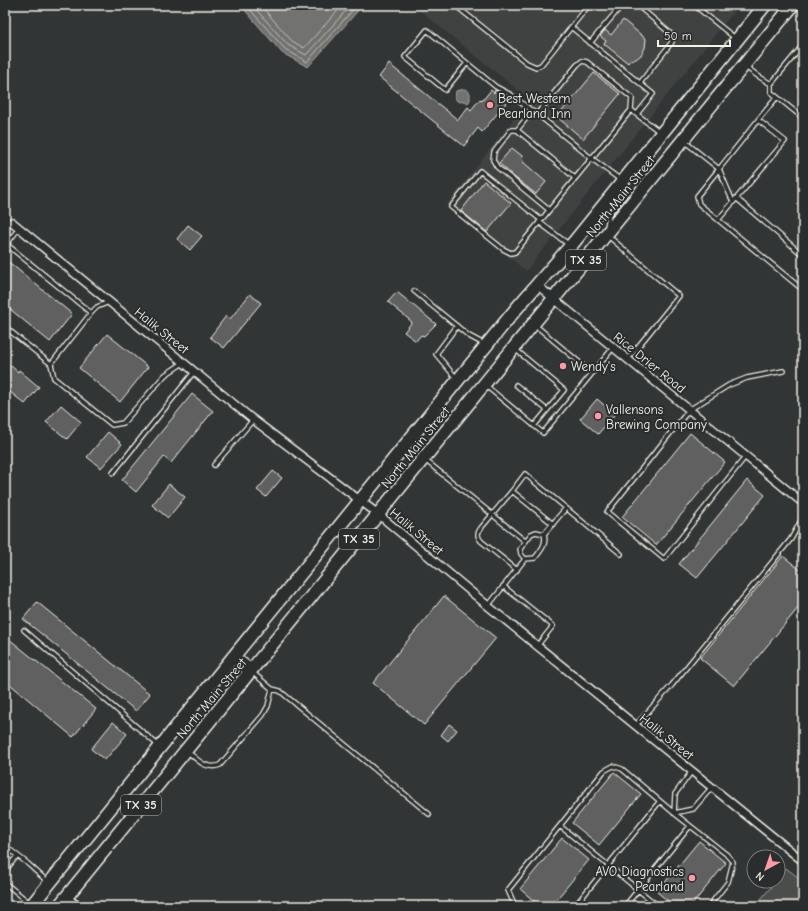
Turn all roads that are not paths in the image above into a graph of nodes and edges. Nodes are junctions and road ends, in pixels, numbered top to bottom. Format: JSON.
{"nodes":[{"id":1,"x":455,"y":5,"type":"edge"},
{"id":2,"x":589,"y":5,"type":"edge"},
{"id":3,"x":622,"y":5,"type":"edge"},
{"id":4,"x":637,"y":5,"type":"edge"},
{"id":5,"x":694,"y":5,"type":"edge"},
{"id":6,"x":765,"y":5,"type":"edge"},
{"id":7,"x":793,"y":5,"type":"edge"},
{"id":8,"x":571,"y":27,"type":"junction"},
{"id":9,"x":737,"y":39,"type":"junction"},
{"id":10,"x":590,"y":43,"type":"junction"},
{"id":11,"x":803,"y":45,"type":"edge"},
{"id":12,"x":467,"y":63,"type":"junction"},
{"id":13,"x":744,"y":65,"type":"junction"},
{"id":14,"x":640,"y":83,"type":"junction"},
{"id":15,"x":771,"y":84,"type":"junction"},
{"id":16,"x":777,"y":97,"type":"junction"},
{"id":17,"x":631,"y":110,"type":"junction"},
{"id":18,"x":532,"y":112,"type":"junction"},
{"id":19,"x":537,"y":114,"type":"junction"},
{"id":20,"x":637,"y":114,"type":"junction"},
{"id":21,"x":803,"y":118,"type":"edge"},
{"id":22,"x":758,"y":120,"type":"junction"},
{"id":23,"x":517,"y":130,"type":"junction"},
{"id":24,"x":661,"y":133,"type":"junction"},
{"id":25,"x":683,"y":140,"type":"junction"},
{"id":26,"x":591,"y":158,"type":"junction"},
{"id":27,"x":719,"y":169,"type":"junction"},
{"id":28,"x":576,"y":178,"type":"junction"},
{"id":29,"x":622,"y":181,"type":"junction"},
{"id":30,"x":736,"y":198,"type":"junction"},
{"id":31,"x":733,"y":202,"type":"junction"},
{"id":32,"x":549,"y":210,"type":"junction"},
{"id":33,"x":718,"y":220,"type":"junction"},
{"id":34,"x":540,"y":221,"type":"junction"},
{"id":35,"x":12,"y":222,"type":"dead end"},
{"id":36,"x":20,"y":228,"type":"junction"},
{"id":37,"x":606,"y":235,"type":"junction"},
{"id":38,"x":5,"y":244,"type":"edge"},
{"id":39,"x":571,"y":246,"type":"junction"},
{"id":40,"x":803,"y":255,"type":"edge"},
{"id":41,"x":537,"y":285,"type":"junction"},
{"id":42,"x":803,"y":290,"type":"edge"},
{"id":43,"x":414,"y":291,"type":"dead end"},
{"id":44,"x":554,"y":298,"type":"junction"},
{"id":45,"x":109,"y":302,"type":"junction"},
{"id":46,"x":91,"y":313,"type":"junction"},
{"id":47,"x":534,"y":323,"type":"junction"},
{"id":48,"x":457,"y":326,"type":"junction"},
{"id":49,"x":5,"y":327,"type":"edge"},
{"id":50,"x":486,"y":346,"type":"junction"},
{"id":51,"x":514,"y":348,"type":"junction"},
{"id":52,"x":613,"y":348,"type":"junction"},
{"id":53,"x":628,"y":359,"type":"junction"},
{"id":54,"x":183,"y":362,"type":"junction"},
{"id":55,"x":50,"y":364,"type":"junction"},
{"id":56,"x":782,"y":371,"type":"dead end"},
{"id":57,"x":194,"y":372,"type":"junction"},
{"id":58,"x":592,"y":373,"type":"junction"},
{"id":59,"x":458,"y":380,"type":"junction"},
{"id":60,"x":484,"y":384,"type":"junction"},
{"id":61,"x":516,"y":385,"type":"dead end"},
{"id":62,"x":547,"y":410,"type":"junction"},
{"id":63,"x":689,"y":410,"type":"junction"},
{"id":64,"x":253,"y":420,"type":"junction"},
{"id":65,"x":534,"y":426,"type":"junction"},
{"id":66,"x":746,"y":456,"type":"junction"},
{"id":67,"x":424,"y":459,"type":"junction"},
{"id":68,"x":214,"y":465,"type":"dead end"},
{"id":69,"x":113,"y":473,"type":"dead end"},
{"id":70,"x":512,"y":491,"type":"junction"},
{"id":71,"x":802,"y":499,"type":"edge"},
{"id":72,"x":360,"y":500,"type":"junction"},
{"id":73,"x":566,"y":508,"type":"junction"},
{"id":74,"x":378,"y":514,"type":"junction"},
{"id":75,"x":492,"y":514,"type":"junction"},
{"id":76,"x":803,"y":517,"type":"edge"},
{"id":77,"x":553,"y":524,"type":"junction"},
{"id":78,"x":544,"y":534,"type":"junction"},
{"id":79,"x":525,"y":541,"type":"junction"},
{"id":80,"x":621,"y":554,"type":"dead end"},
{"id":81,"x":524,"y":560,"type":"junction"},
{"id":82,"x":516,"y":570,"type":"junction"},
{"id":83,"x":504,"y":586,"type":"junction"},
{"id":84,"x":488,"y":606,"type":"junction"},
{"id":85,"x":24,"y":630,"type":"dead end"},
{"id":86,"x":537,"y":646,"type":"junction"},
{"id":87,"x":233,"y":657,"type":"junction"},
{"id":88,"x":251,"y":671,"type":"junction"},
{"id":89,"x":272,"y":689,"type":"junction"},
{"id":90,"x":636,"y":726,"type":"junction"},
{"id":91,"x":160,"y":747,"type":"junction"},
{"id":92,"x":186,"y":750,"type":"junction"},
{"id":93,"x":692,"y":771,"type":"junction"},
{"id":94,"x":712,"y":787,"type":"junction"},
{"id":95,"x":660,"y":801,"type":"junction"},
{"id":96,"x":674,"y":813,"type":"junction"},
{"id":97,"x":429,"y":814,"type":"dead end"},
{"id":98,"x":560,"y":826,"type":"junction"},
{"id":99,"x":690,"y":826,"type":"junction"},
{"id":100,"x":5,"y":846,"type":"edge"},
{"id":101,"x":17,"y":856,"type":"junction"},
{"id":102,"x":803,"y":861,"type":"edge"},
{"id":103,"x":608,"y":865,"type":"junction"},
{"id":104,"x":5,"y":871,"type":"edge"},
{"id":105,"x":5,"y":883,"type":"edge"},
{"id":106,"x":49,"y":883,"type":"junction"},
{"id":107,"x":638,"y":890,"type":"junction"},
{"id":108,"x":62,"y":901,"type":"edge"},
{"id":109,"x":31,"y":905,"type":"edge"},
{"id":110,"x":78,"y":906,"type":"edge"},
{"id":111,"x":515,"y":906,"type":"edge"},
{"id":112,"x":575,"y":906,"type":"edge"},
{"id":113,"x":625,"y":906,"type":"edge"},
{"id":114,"x":658,"y":906,"type":"edge"},
{"id":115,"x":709,"y":906,"type":"edge"}],
"edges":[{"from":1,"to":8,"type":"lane"},
{"from":2,"to":8,"type":"lane"},
{"from":3,"to":10,"type":"lane"},
{"from":4,"to":14,"type":"lane"},
{"from":5,"to":9,"type":"lane"},
{"from":6,"to":9,"type":"main road","name":"North Main Street","number":"TX 35"},
{"from":7,"to":13,"type":"main road","name":"North Main Street","number":"TX 35"},
{"from":8,"to":10,"type":"lane"},
{"from":9,"to":24,"type":"main road","name":"North Main Street","number":"TX 35"},
{"from":10,"to":14,"type":"lane"},
{"from":11,"to":15,"type":"lane"},
{"from":12,"to":12,"type":"lane"},
{"from":12,"to":18,"type":"lane"},
{"from":13,"to":15,"type":"lane"},
{"from":13,"to":25,"type":"main road","name":"North Main Street","number":"TX 35"},
{"from":14,"to":20,"type":"lane"},
{"from":15,"to":16,"type":"lane"},
{"from":16,"to":21,"type":"lane"},
{"from":16,"to":22,"type":"lane"},
{"from":17,"to":19,"type":"lane"},
{"from":17,"to":20,"type":"lane"},
{"from":17,"to":26,"type":"lane"},
{"from":18,"to":19,"type":"lane"},
{"from":18,"to":23,"type":"lane"},
{"from":19,"to":26,"type":"lane"},
{"from":20,"to":24,"type":"lane"},
{"from":22,"to":27,"type":"lane"},
{"from":22,"to":30,"type":"lane"},
{"from":23,"to":28,"type":"lane"},
{"from":23,"to":32,"type":"lane"},
{"from":24,"to":29,"type":"main road","name":"North Main Street","number":"TX 35"},
{"from":25,"to":27,"type":"lane"},
{"from":25,"to":37,"type":"main road","name":"North Main Street","number":"TX 35"},
{"from":26,"to":28,"type":"lane"},
{"from":26,"to":29,"type":"lane"},
{"from":27,"to":31,"type":"lane"},
{"from":27,"to":33,"type":"lane"},
{"from":28,"to":32,"type":"lane"},
{"from":29,"to":37,"type":"lane"},
{"from":29,"to":39,"type":"main road","name":"North Main Street","number":"TX 35"},
{"from":30,"to":31,"type":"lane"},
{"from":30,"to":40,"type":"lane"},
{"from":31,"to":33,"type":"lane"},
{"from":32,"to":34,"type":"lane"},
{"from":33,"to":42,"type":"lane"},
{"from":34,"to":34,"type":"lane"},
{"from":34,"to":39,"type":"lane"},
{"from":35,"to":36,"type":"street","name":"Halik Street"},
{"from":36,"to":38,"type":"lane"},
{"from":36,"to":45,"type":"street","name":"Halik Street"},
{"from":37,"to":44,"type":"main road","name":"North Main Street","number":"TX 35"},
{"from":37,"to":53,"type":"lane"},
{"from":38,"to":46,"type":"lane"},
{"from":39,"to":41,"type":"main road","name":"North Main Street","number":"TX 35"},
{"from":41,"to":44,"type":"street","name":"Rice Drier Road"},
{"from":41,"to":50,"type":"main road","name":"North Main Street","number":"TX 35"},
{"from":43,"to":48,"type":"lane"},
{"from":44,"to":47,"type":"main road","name":"North Main Street","number":"TX 35"},
{"from":44,"to":52,"type":"street","name":"Rice Drier Road"},
{"from":45,"to":46,"type":"lane"},
{"from":45,"to":54,"type":"street","name":"Halik Street"},
{"from":46,"to":55,"type":"lane"},
{"from":47,"to":51,"type":"main road","name":"North Main Street","number":"TX 35"},
{"from":47,"to":58,"type":"lane"},
{"from":48,"to":50,"type":"lane"},
{"from":48,"to":59,"type":"lane"},
{"from":49,"to":55,"type":"lane"},
{"from":50,"to":59,"type":"main road","name":"North Main Street","number":"TX 35"},
{"from":51,"to":60,"type":"main road","name":"North Main Street","number":"TX 35"},
{"from":51,"to":62,"type":"lane"},
{"from":52,"to":53,"type":"street","name":"Rice Drier Road"},
{"from":52,"to":58,"type":"lane"},
{"from":53,"to":63,"type":"street","name":"Rice Drier Road"},
{"from":54,"to":55,"type":"lane"},
{"from":54,"to":57,"type":"street","name":"Halik Street"},
{"from":56,"to":63,"type":"lane"},
{"from":57,"to":64,"type":"street","name":"Halik Street"},
{"from":57,"to":69,"type":"lane"},
{"from":58,"to":65,"type":"lane"},
{"from":59,"to":72,"type":"main road","name":"North Main Street","number":"TX 35"},
{"from":60,"to":65,"type":"lane"},
{"from":60,"to":67,"type":"main road","name":"North Main Street","number":"TX 35"},
{"from":61,"to":62,"type":"lane"},
{"from":62,"to":65,"type":"lane"},
{"from":63,"to":66,"type":"street","name":"Rice Drier Road"},
{"from":63,"to":66,"type":"lane"},
{"from":64,"to":68,"type":"lane"},
{"from":64,"to":72,"type":"street","name":"Halik Street"},
{"from":66,"to":71,"type":"street","name":"Rice Drier Road"},
{"from":67,"to":74,"type":"main road","name":"North Main Street","number":"TX 35"},
{"from":67,"to":75,"type":"lane"},
{"from":70,"to":73,"type":"lane"},
{"from":70,"to":75,"type":"lane"},
{"from":70,"to":77,"type":"lane"},
{"from":72,"to":74,"type":"street","name":"Halik Street"},
{"from":72,"to":87,"type":"main road","name":"North Main Street","number":"TX 35"},
{"from":73,"to":77,"type":"lane"},
{"from":73,"to":80,"type":"lane"},
{"from":74,"to":84,"type":"street","name":"Halik Street"},
{"from":74,"to":88,"type":"main road","name":"North Main Street","number":"TX 35"},
{"from":75,"to":79,"type":"lane"},
{"from":75,"to":82,"type":"lane"},
{"from":76,"to":90,"type":"lane"},
{"from":77,"to":78,"type":"lane"},
{"from":78,"to":79,"type":"lane"},
{"from":78,"to":81,"type":"lane"},
{"from":79,"to":81,"type":"lane"},
{"from":81,"to":82,"type":"lane"},
{"from":82,"to":83,"type":"lane"},
{"from":83,"to":84,"type":"lane"},
{"from":83,"to":86,"type":"lane"},
{"from":84,"to":86,"type":"street","name":"Halik Street"},
{"from":85,"to":91,"type":"lane"},
{"from":86,"to":90,"type":"street","name":"Halik Street"},
{"from":87,"to":88,"type":"main road"},
{"from":87,"to":91,"type":"main road","name":"North Main Street","number":"TX 35"},
{"from":88,"to":89,"type":"lane"},
{"from":88,"to":92,"type":"main road","name":"North Main Street","number":"TX 35"},
{"from":89,"to":92,"type":"lane"},
{"from":89,"to":97,"type":"lane"},
{"from":90,"to":93,"type":"street","name":"Halik Street"},
{"from":91,"to":106,"type":"main road","name":"North Main Street","number":"TX 35"},
{"from":92,"to":108,"type":"main road","name":"North Main Street","number":"TX 35"},
{"from":93,"to":94,"type":"street","name":"Halik Street"},
{"from":93,"to":96,"type":"lane"},
{"from":94,"to":96,"type":"lane"},
{"from":94,"to":102,"type":"street","name":"Halik Street"},
{"from":95,"to":96,"type":"lane"},
{"from":95,"to":98,"type":"lane"},
{"from":95,"to":103,"type":"lane"},
{"from":96,"to":99,"type":"lane"},
{"from":98,"to":103,"type":"lane"},
{"from":98,"to":111,"type":"lane"},
{"from":99,"to":107,"type":"lane"},
{"from":99,"to":115,"type":"lane"},
{"from":100,"to":101,"type":"lane"},
{"from":101,"to":104,"type":"lane"},
{"from":101,"to":106,"type":"lane"},
{"from":103,"to":107,"type":"lane"},
{"from":103,"to":112,"type":"lane"},
{"from":105,"to":109,"type":"lane"},
{"from":106,"to":108,"type":"main road"},
{"from":106,"to":109,"type":"main road","name":"North Main Street","number":"TX 35"},
{"from":107,"to":113,"type":"lane"},
{"from":107,"to":114,"type":"lane"},
{"from":108,"to":110,"type":"street"}]}
